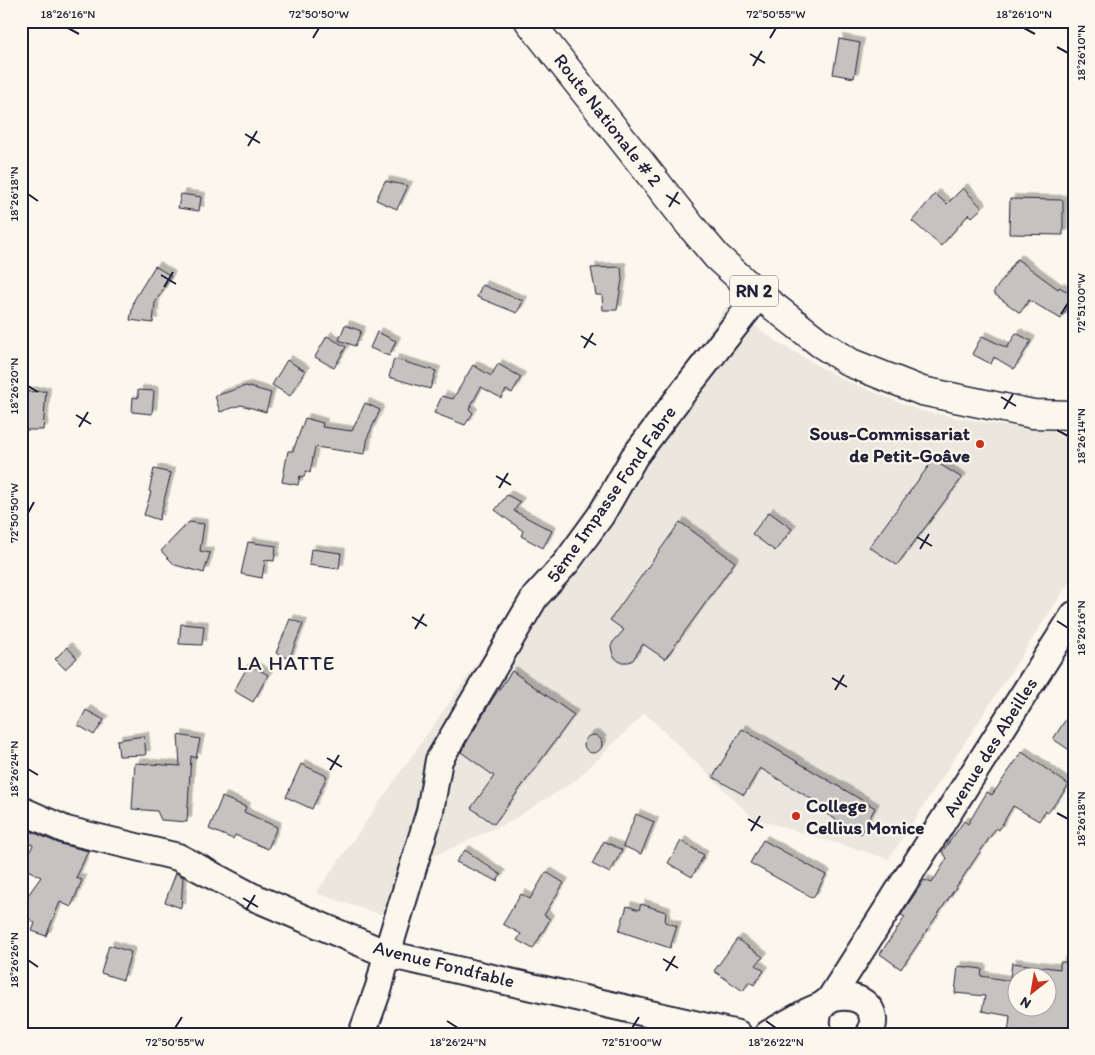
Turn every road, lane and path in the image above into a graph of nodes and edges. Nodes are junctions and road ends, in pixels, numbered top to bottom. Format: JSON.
{"nodes":[{"id":1,"x":529,"y":21,"type":"edge"},
{"id":2,"x":759,"y":295,"type":"junction"},
{"id":3,"x":1074,"y":415,"type":"edge"},
{"id":4,"x":1074,"y":615,"type":"edge"},
{"id":5,"x":21,"y":810,"type":"edge"},
{"id":6,"x":387,"y":954,"type":"junction"},
{"id":7,"x":859,"y":955,"type":"junction"},
{"id":8,"x":827,"y":1002,"type":"junction"},
{"id":9,"x":875,"y":1024,"type":"edge"},
{"id":10,"x":362,"y":1034,"type":"edge"},
{"id":11,"x":738,"y":1034,"type":"edge"},
{"id":12,"x":768,"y":1034,"type":"edge"},
{"id":13,"x":819,"y":1034,"type":"edge"}],
"edges":[{"from":1,"to":2,"type":"main road","name":"Route Nationale # 2","number":"RN 2"},
{"from":2,"to":3,"type":"main road","name":"Route Nationale # 2","number":"RN 2"},
{"from":2,"to":6,"type":"street","name":"5ème Impasse Fond Fabre"},
{"from":4,"to":7,"type":"street","name":"Avenue des Abeilles"},
{"from":5,"to":6,"type":"street","name":"Avenue Fondfable"},
{"from":6,"to":10,"type":"street","name":"5ème Impasse Fond Fabre"},
{"from":6,"to":11,"type":"street","name":"Avenue Fondfable"},
{"from":7,"to":8,"type":"street","name":"Avenue des Abeilles"},
{"from":7,"to":9,"type":"street"},
{"from":8,"to":9,"type":"street"},
{"from":8,"to":12,"type":"street"},
{"from":8,"to":13,"type":"street"}]}
